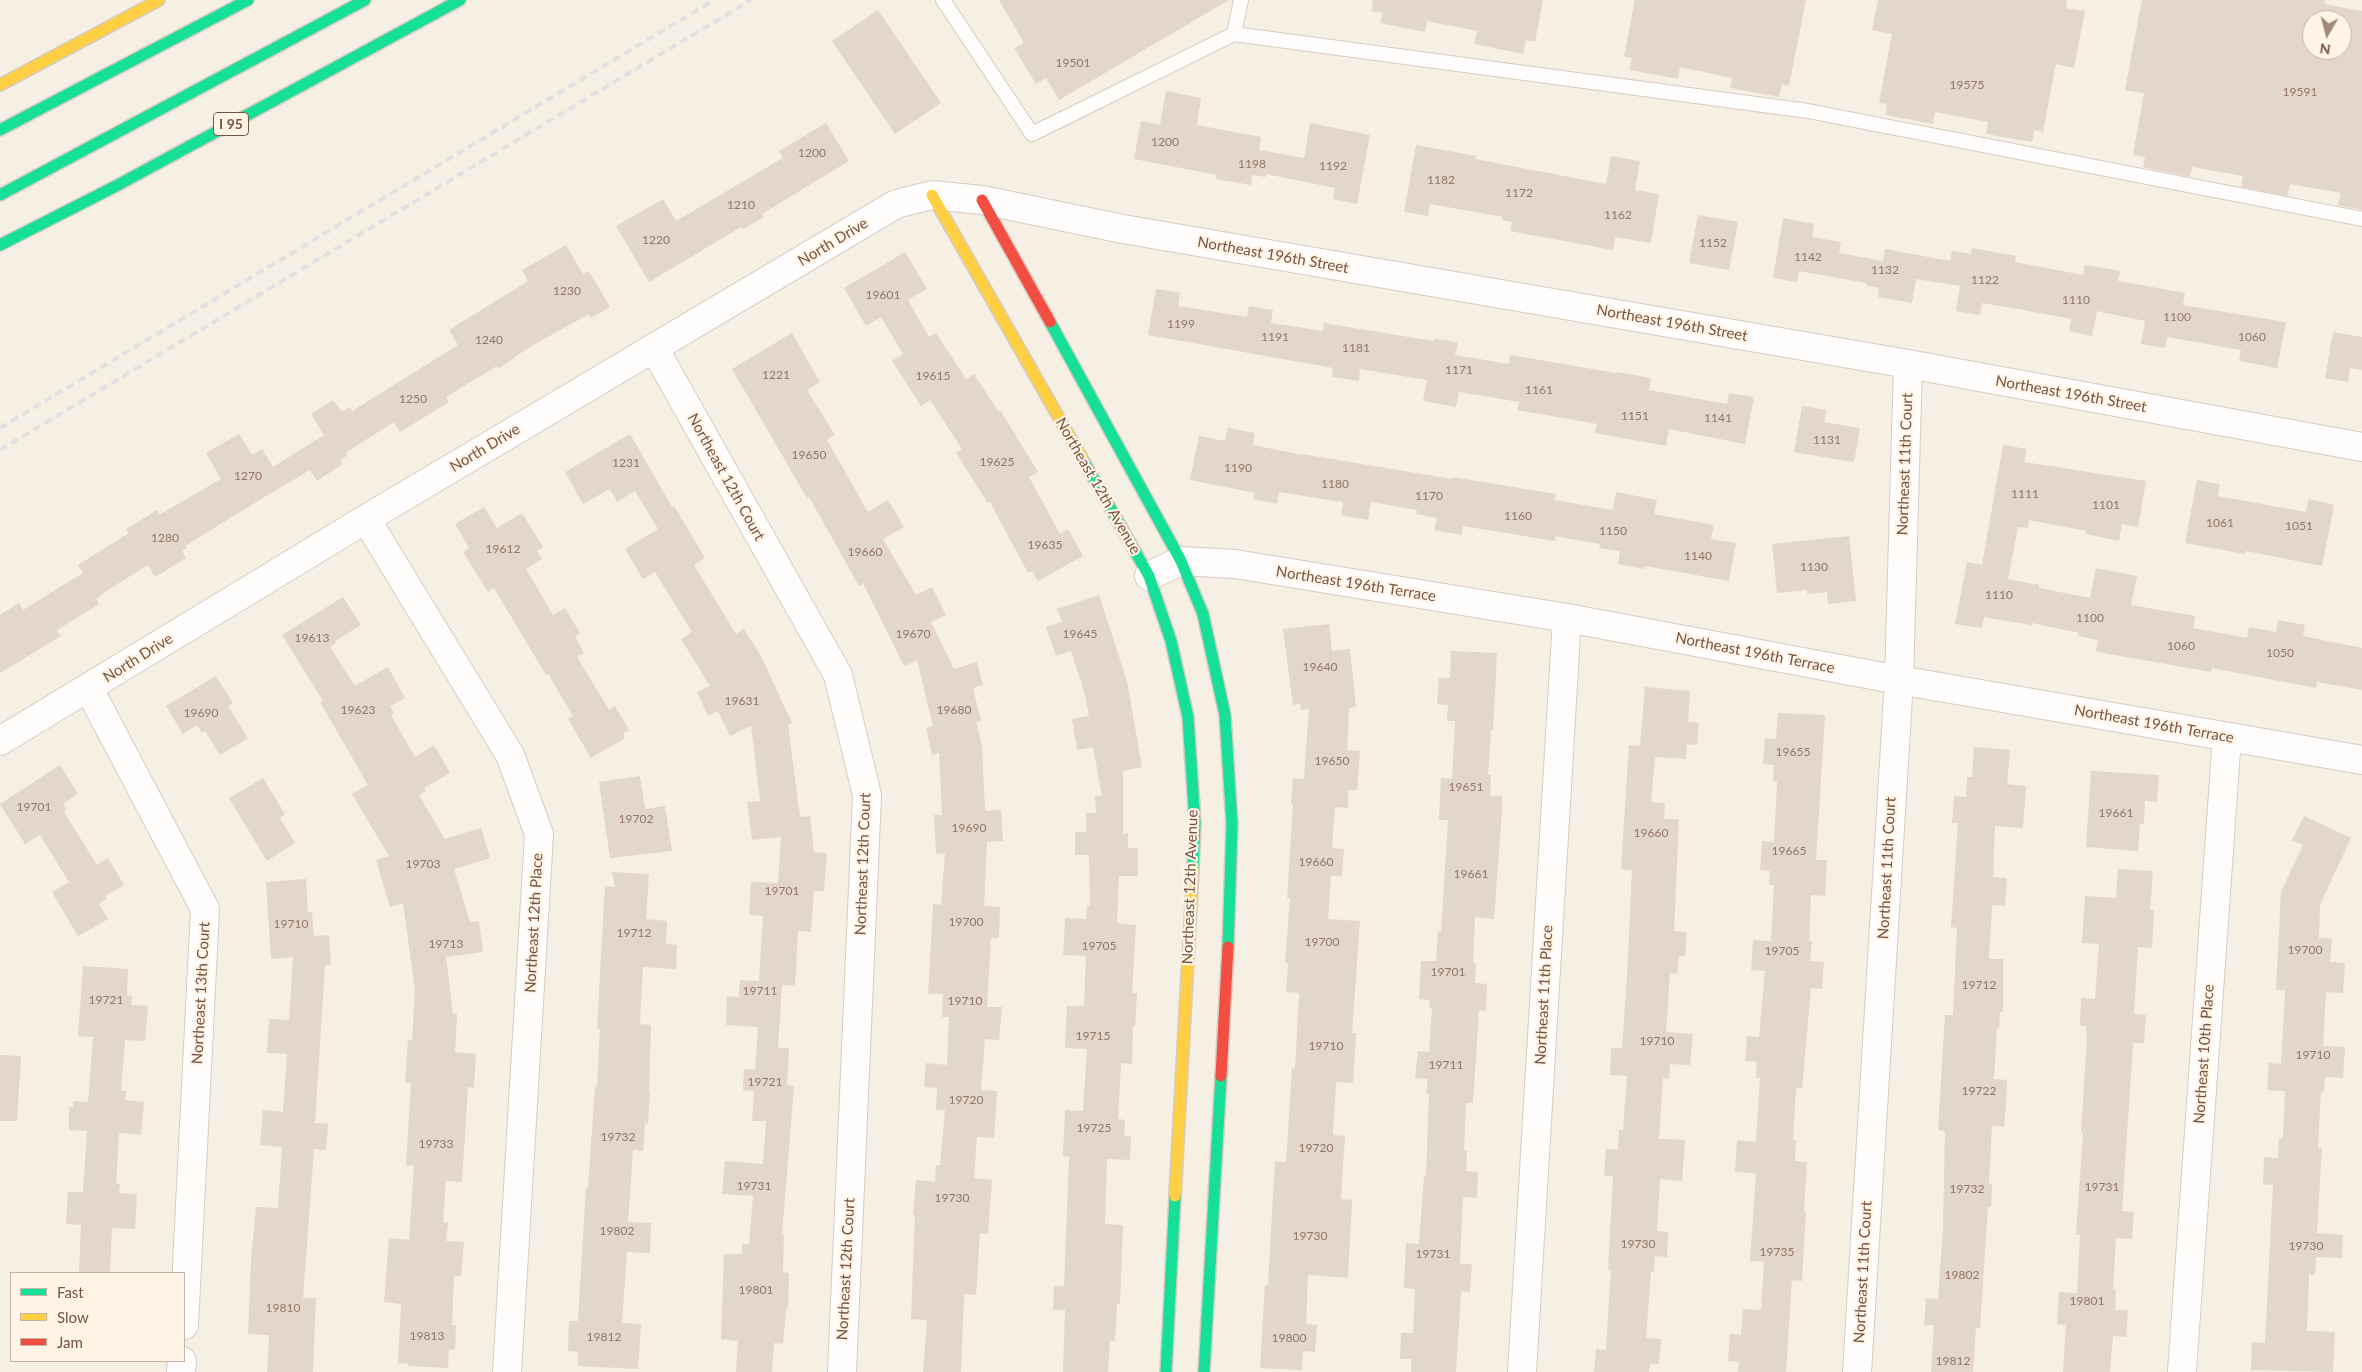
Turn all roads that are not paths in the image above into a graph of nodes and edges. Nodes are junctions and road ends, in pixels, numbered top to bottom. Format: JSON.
{"nodes":[{"id":1,"x":159,"y":0,"type":"edge"},
{"id":2,"x":248,"y":0,"type":"edge"},
{"id":3,"x":365,"y":0,"type":"edge"},
{"id":4,"x":460,"y":0,"type":"edge"},
{"id":5,"x":943,"y":0,"type":"edge"},
{"id":6,"x":1241,"y":0,"type":"edge"},
{"id":7,"x":1234,"y":34,"type":"junction"},
{"id":8,"x":0,"y":85,"type":"edge"},
{"id":9,"x":0,"y":130,"type":"edge"},
{"id":10,"x":0,"y":195,"type":"edge"},
{"id":11,"x":932,"y":195,"type":"junction"},
{"id":12,"x":982,"y":200,"type":"junction"},
{"id":13,"x":2362,"y":220,"type":"edge"},
{"id":14,"x":0,"y":245,"type":"edge"},
{"id":15,"x":654,"y":348,"type":"junction"},
{"id":16,"x":1908,"y":364,"type":"junction"},
{"id":17,"x":2362,"y":447,"type":"edge"},
{"id":18,"x":366,"y":519,"type":"junction"},
{"id":19,"x":1181,"y":561,"type":"junction"},
{"id":20,"x":1149,"y":576,"type":"junction"},
{"id":21,"x":1567,"y":618,"type":"junction"},
{"id":22,"x":1899,"y":680,"type":"junction"},
{"id":23,"x":89,"y":689,"type":"junction"},
{"id":24,"x":2227,"y":737,"type":"junction"},
{"id":25,"x":0,"y":741,"type":"edge"},
{"id":26,"x":2362,"y":760,"type":"edge"},
{"id":27,"x":185,"y":1305,"type":"edge"},
{"id":28,"x":507,"y":1372,"type":"edge"},
{"id":29,"x":842,"y":1372,"type":"edge"},
{"id":30,"x":1166,"y":1372,"type":"edge"},
{"id":31,"x":1204,"y":1372,"type":"edge"},
{"id":32,"x":1522,"y":1372,"type":"edge"},
{"id":33,"x":1857,"y":1372,"type":"edge"},
{"id":34,"x":2182,"y":1372,"type":"edge"}],
"edges":[{"from":1,"to":8,"type":"main road"},
{"from":2,"to":9,"type":"main road"},
{"from":3,"to":10,"type":"main road"},
{"from":4,"to":14,"type":"main road","number":"I 95"},
{"from":5,"to":7,"type":"lane"},
{"from":6,"to":7,"type":"lane"},
{"from":7,"to":13,"type":"lane"},
{"from":11,"to":12,"type":"street","name":"North Drive"},
{"from":11,"to":15,"type":"street","name":"North Drive"},
{"from":11,"to":20,"type":"main road","name":"Northeast 12th Avenue"},
{"from":12,"to":16,"type":"street","name":"Northeast 196th Street"},
{"from":12,"to":19,"type":"main road"},
{"from":15,"to":18,"type":"street","name":"North Drive"},
{"from":15,"to":29,"type":"street","name":"Northeast 12th Court"},
{"from":16,"to":17,"type":"street","name":"Northeast 196th Street"},
{"from":16,"to":22,"type":"street","name":"Northeast 11th Court"},
{"from":18,"to":23,"type":"street","name":"North Drive"},
{"from":18,"to":28,"type":"street","name":"Northeast 12th Place"},
{"from":19,"to":20,"type":"street","name":"Northeast 196th Terrace"},
{"from":19,"to":21,"type":"street","name":"Northeast 196th Terrace"},
{"from":19,"to":31,"type":"main road"},
{"from":20,"to":30,"type":"main road","name":"Northeast 12th Avenue"},
{"from":21,"to":22,"type":"street","name":"Northeast 196th Terrace"},
{"from":21,"to":32,"type":"street","name":"Northeast 11th Place"},
{"from":22,"to":24,"type":"street","name":"Northeast 196th Terrace"},
{"from":22,"to":33,"type":"street","name":"Northeast 11th Court"},
{"from":23,"to":25,"type":"street","name":"North Drive"},
{"from":23,"to":27,"type":"street","name":"Northeast 13th Court"},
{"from":24,"to":26,"type":"street","name":"Northeast 196th Terrace"},
{"from":24,"to":34,"type":"street","name":"Northeast 10th Place"}]}
